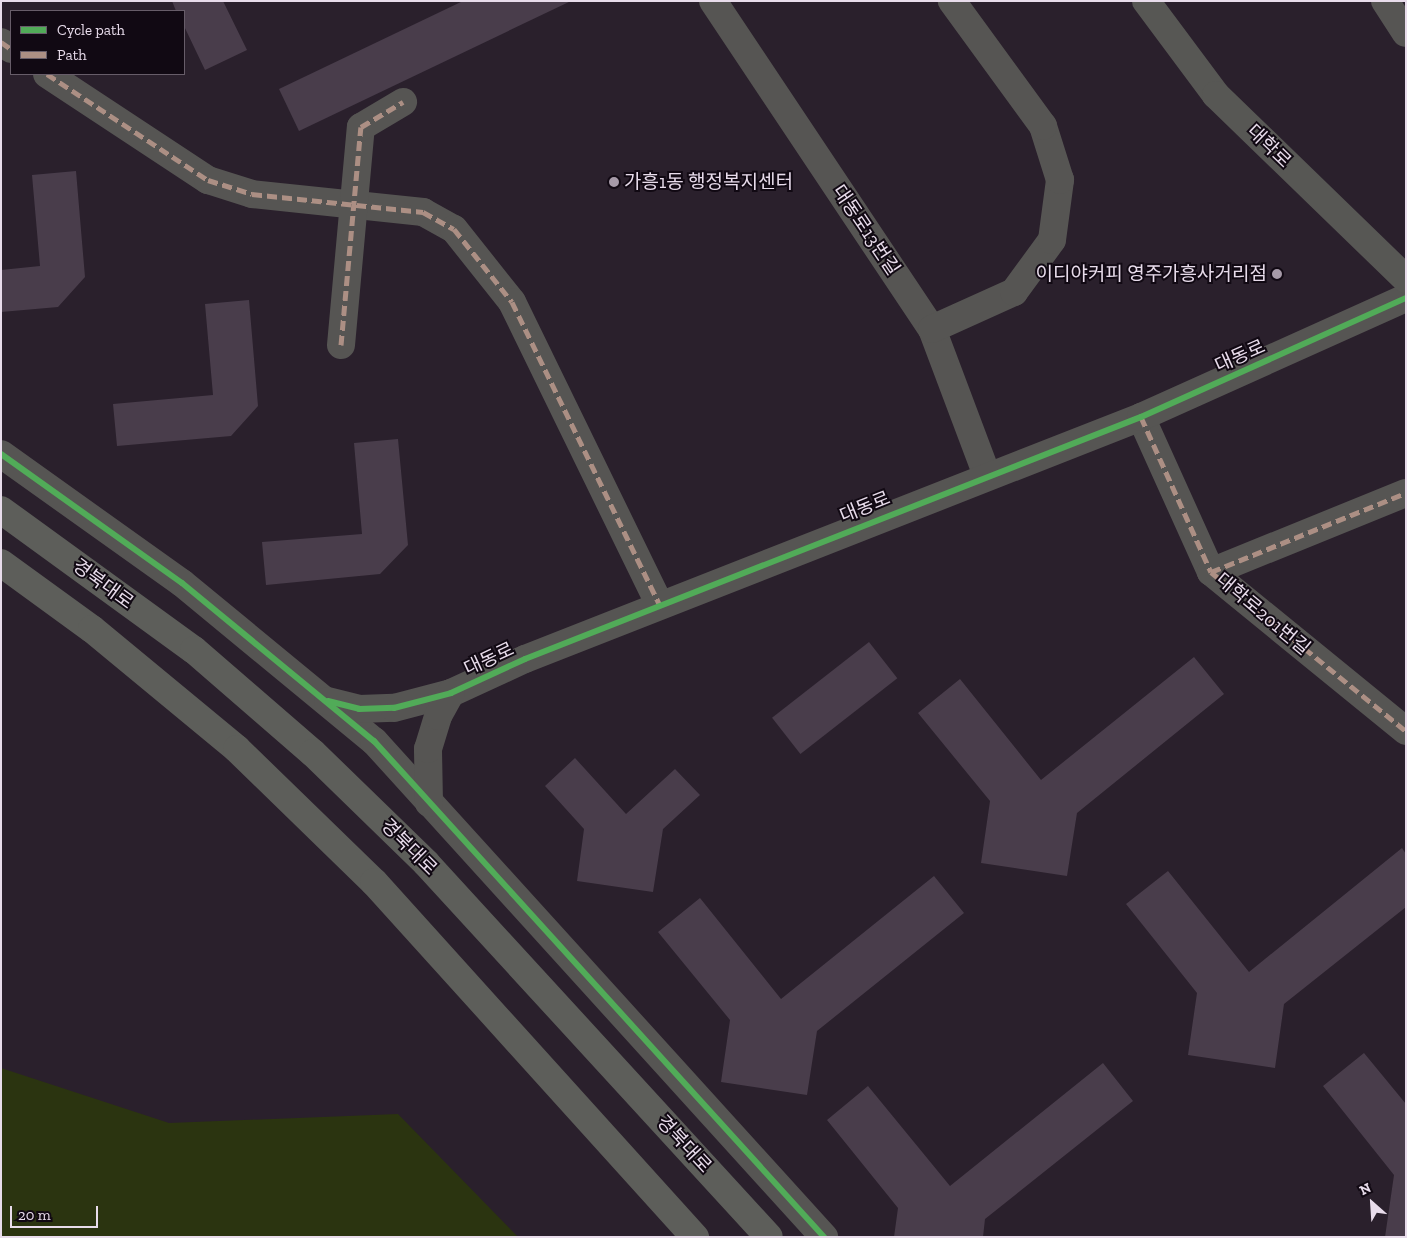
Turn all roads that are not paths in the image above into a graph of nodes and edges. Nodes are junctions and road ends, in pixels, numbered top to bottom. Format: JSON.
{"nodes":[{"id":1,"x":713,"y":1,"type":"edge"},
{"id":2,"x":952,"y":1,"type":"edge"},
{"id":3,"x":1146,"y":1,"type":"edge"},
{"id":4,"x":1384,"y":1,"type":"edge"},
{"id":5,"x":1406,"y":33,"type":"edge"},
{"id":6,"x":49,"y":75,"type":"edge"},
{"id":7,"x":403,"y":102,"type":"dead end"},
{"id":8,"x":354,"y":201,"type":"junction"},
{"id":9,"x":1406,"y":279,"type":"edge"},
{"id":10,"x":1406,"y":298,"type":"edge"},
{"id":11,"x":932,"y":329,"type":"junction"},
{"id":12,"x":341,"y":345,"type":"dead end"},
{"id":13,"x":1140,"y":417,"type":"junction"},
{"id":14,"x":1,"y":454,"type":"edge"},
{"id":15,"x":987,"y":475,"type":"junction"},
{"id":16,"x":1406,"y":493,"type":"edge"},
{"id":17,"x":1,"y":510,"type":"edge"},
{"id":18,"x":1,"y":563,"type":"edge"},
{"id":19,"x":1211,"y":572,"type":"junction"},
{"id":20,"x":660,"y":605,"type":"junction"},
{"id":21,"x":451,"y":693,"type":"junction"},
{"id":22,"x":328,"y":701,"type":"junction"},
{"id":23,"x":1406,"y":731,"type":"edge"},
{"id":24,"x":429,"y":804,"type":"junction"},
{"id":25,"x":695,"y":1237,"type":"edge"},
{"id":26,"x":769,"y":1237,"type":"edge"},
{"id":27,"x":824,"y":1237,"type":"edge"}],
"edges":[{"from":1,"to":11,"type":"street","name":"대동로13번길"},
{"from":2,"to":11,"type":"street"},
{"from":3,"to":9,"type":"main road","name":"대학로"},
{"from":4,"to":5,"type":"street"},
{"from":6,"to":8,"type":"street"},
{"from":7,"to":8,"type":"street"},
{"from":8,"to":12,"type":"street"},
{"from":8,"to":20,"type":"street"},
{"from":10,"to":13,"type":"street","name":"대동로"},
{"from":11,"to":15,"type":"street","name":"대동로13번길"},
{"from":13,"to":15,"type":"street","name":"대동로"},
{"from":13,"to":19,"type":"street"},
{"from":14,"to":22,"type":"street"},
{"from":15,"to":20,"type":"street","name":"대동로"},
{"from":16,"to":19,"type":"street","name":"대학로201번길"},
{"from":17,"to":26,"type":"highway","name":"경북대로"},
{"from":18,"to":25,"type":"highway"},
{"from":19,"to":23,"type":"street","name":"대학로201번길"},
{"from":20,"to":21,"type":"street","name":"대동로"},
{"from":21,"to":22,"type":"street","name":"대동로"},
{"from":21,"to":24,"type":"street","name":"대동로"},
{"from":22,"to":24,"type":"street"},
{"from":24,"to":27,"type":"street"}]}
